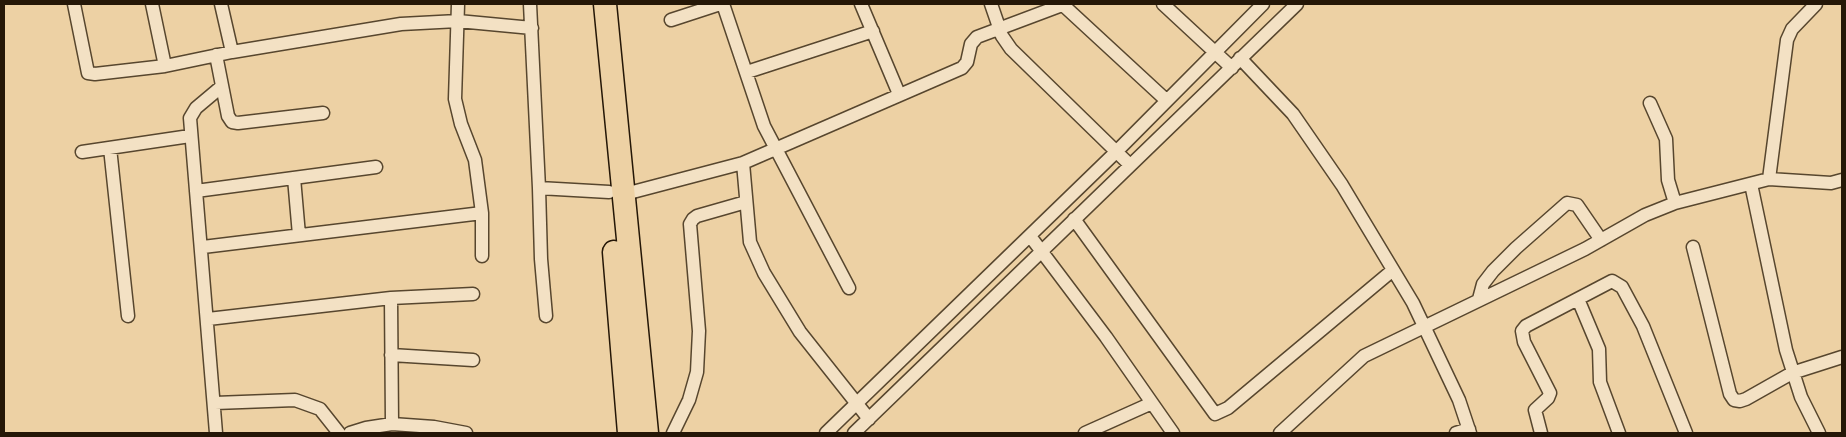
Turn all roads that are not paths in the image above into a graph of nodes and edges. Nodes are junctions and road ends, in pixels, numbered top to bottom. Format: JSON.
{"nodes":[{"id":1,"x":74,"y":4,"type":"edge"},
{"id":2,"x":152,"y":4,"type":"edge"},
{"id":3,"x":221,"y":4,"type":"edge"},
{"id":4,"x":458,"y":4,"type":"edge"},
{"id":5,"x":530,"y":4,"type":"edge"},
{"id":6,"x":589,"y":4,"type":"edge"},
{"id":7,"x":605,"y":4,"type":"edge"},
{"id":8,"x":722,"y":4,"type":"edge"},
{"id":9,"x":861,"y":4,"type":"edge"},
{"id":10,"x":991,"y":4,"type":"edge"},
{"id":11,"x":1063,"y":4,"type":"edge"},
{"id":12,"x":1163,"y":4,"type":"edge"},
{"id":13,"x":1263,"y":4,"type":"edge"},
{"id":14,"x":1297,"y":4,"type":"edge"},
{"id":15,"x":1816,"y":4,"type":"edge"},
{"id":16,"x":671,"y":20,"type":"dead end"},
{"id":17,"x":458,"y":21,"type":"junction"},
{"id":18,"x":532,"y":28,"type":"junction"},
{"id":19,"x":999,"y":28,"type":"junction"},
{"id":20,"x":873,"y":31,"type":"junction"},
{"id":21,"x":232,"y":52,"type":"junction"},
{"id":22,"x":1214,"y":52,"type":"junction"},
{"id":23,"x":216,"y":56,"type":"junction"},
{"id":24,"x":1236,"y":63,"type":"junction"},
{"id":25,"x":165,"y":66,"type":"junction"},
{"id":26,"x":747,"y":72,"type":"junction"},
{"id":27,"x":222,"y":87,"type":"junction"},
{"id":28,"x":899,"y":94,"type":"junction"},
{"id":29,"x":1166,"y":100,"type":"junction"},
{"id":30,"x":1650,"y":103,"type":"dead end"},
{"id":31,"x":323,"y":113,"type":"dead end"},
{"id":32,"x":190,"y":136,"type":"junction"},
{"id":33,"x":110,"y":148,"type":"junction"},
{"id":34,"x":776,"y":148,"type":"junction"},
{"id":35,"x":82,"y":152,"type":"dead end"},
{"id":36,"x":1116,"y":152,"type":"junction"},
{"id":37,"x":743,"y":163,"type":"junction"},
{"id":38,"x":1130,"y":165,"type":"junction"},
{"id":39,"x":376,"y":167,"type":"dead end"},
{"id":40,"x":294,"y":178,"type":"junction"},
{"id":41,"x":1769,"y":179,"type":"junction"},
{"id":42,"x":1842,"y":180,"type":"edge"},
{"id":43,"x":1751,"y":184,"type":"junction"},
{"id":44,"x":539,"y":188,"type":"junction"},
{"id":45,"x":196,"y":191,"type":"junction"},
{"id":46,"x":617,"y":193,"type":"junction"},
{"id":47,"x":746,"y":202,"type":"junction"},
{"id":48,"x":1675,"y":203,"type":"junction"},
{"id":49,"x":482,"y":213,"type":"junction"},
{"id":50,"x":1074,"y":219,"type":"junction"},
{"id":51,"x":300,"y":236,"type":"junction"},
{"id":52,"x":1030,"y":236,"type":"junction"},
{"id":53,"x":1602,"y":240,"type":"junction"},
{"id":54,"x":203,"y":247,"type":"junction"},
{"id":55,"x":1693,"y":247,"type":"dead end"},
{"id":56,"x":1042,"y":250,"type":"junction"},
{"id":57,"x":482,"y":256,"type":"dead end"},
{"id":58,"x":1393,"y":270,"type":"junction"},
{"id":59,"x":849,"y":288,"type":"dead end"},
{"id":60,"x":473,"y":294,"type":"dead end"},
{"id":61,"x":391,"y":298,"type":"junction"},
{"id":62,"x":1578,"y":298,"type":"junction"},
{"id":63,"x":1479,"y":299,"type":"junction"},
{"id":64,"x":128,"y":316,"type":"dead end"},
{"id":65,"x":546,"y":316,"type":"dead end"},
{"id":66,"x":208,"y":319,"type":"junction"},
{"id":67,"x":1424,"y":326,"type":"junction"},
{"id":68,"x":392,"y":354,"type":"junction"},
{"id":69,"x":1842,"y":357,"type":"edge"},
{"id":70,"x":472,"y":360,"type":"dead end"},
{"id":71,"x":1792,"y":373,"type":"junction"},
{"id":72,"x":215,"y":403,"type":"junction"},
{"id":73,"x":1152,"y":403,"type":"junction"},
{"id":74,"x":856,"y":404,"type":"junction"},
{"id":75,"x":869,"y":419,"type":"junction"},
{"id":76,"x":392,"y":424,"type":"junction"},
{"id":77,"x":1465,"y":432,"type":"edge"},
{"id":78,"x":216,"y":433,"type":"edge"},
{"id":79,"x":339,"y":433,"type":"edge"},
{"id":80,"x":350,"y":433,"type":"edge"},
{"id":81,"x":466,"y":433,"type":"edge"},
{"id":82,"x":630,"y":433,"type":"edge"},
{"id":83,"x":647,"y":433,"type":"edge"},
{"id":84,"x":673,"y":433,"type":"edge"},
{"id":85,"x":826,"y":433,"type":"edge"},
{"id":86,"x":854,"y":433,"type":"edge"},
{"id":87,"x":1085,"y":433,"type":"edge"},
{"id":88,"x":1174,"y":433,"type":"edge"},
{"id":89,"x":1280,"y":433,"type":"edge"},
{"id":90,"x":1541,"y":433,"type":"edge"},
{"id":91,"x":1619,"y":433,"type":"edge"},
{"id":92,"x":1686,"y":433,"type":"edge"},
{"id":93,"x":1819,"y":433,"type":"edge"}],
"edges":[{"from":1,"to":25,"type":"street"},
{"from":2,"to":25,"type":"street"},
{"from":3,"to":21,"type":"street"},
{"from":4,"to":17,"type":"street"},
{"from":5,"to":18,"type":"street"},
{"from":6,"to":46,"type":"highway"},
{"from":7,"to":46,"type":"highway"},
{"from":8,"to":16,"type":"street"},
{"from":8,"to":26,"type":"street"},
{"from":9,"to":20,"type":"street"},
{"from":10,"to":19,"type":"street"},
{"from":11,"to":19,"type":"street"},
{"from":11,"to":29,"type":"street"},
{"from":12,"to":22,"type":"street"},
{"from":13,"to":22,"type":"street"},
{"from":14,"to":24,"type":"street"},
{"from":15,"to":41,"type":"street"},
{"from":17,"to":18,"type":"street"},
{"from":17,"to":21,"type":"street"},
{"from":17,"to":49,"type":"street"},
{"from":18,"to":44,"type":"street"},
{"from":19,"to":28,"type":"street"},
{"from":19,"to":36,"type":"street"},
{"from":20,"to":26,"type":"street"},
{"from":20,"to":28,"type":"street"},
{"from":21,"to":23,"type":"street"},
{"from":22,"to":24,"type":"street"},
{"from":22,"to":29,"type":"street"},
{"from":23,"to":25,"type":"street"},
{"from":23,"to":27,"type":"street"},
{"from":24,"to":38,"type":"street"},
{"from":24,"to":58,"type":"street"},
{"from":26,"to":34,"type":"street"},
{"from":27,"to":31,"type":"street"},
{"from":27,"to":32,"type":"street"},
{"from":28,"to":34,"type":"street"},
{"from":29,"to":36,"type":"street"},
{"from":30,"to":48,"type":"street"},
{"from":32,"to":33,"type":"street"},
{"from":32,"to":45,"type":"street"},
{"from":33,"to":35,"type":"street"},
{"from":33,"to":64,"type":"street"},
{"from":34,"to":37,"type":"street"},
{"from":34,"to":59,"type":"street"},
{"from":36,"to":38,"type":"street"},
{"from":36,"to":52,"type":"street"},
{"from":37,"to":46,"type":"street"},
{"from":37,"to":47,"type":"street"},
{"from":38,"to":50,"type":"street"},
{"from":39,"to":40,"type":"street"},
{"from":40,"to":45,"type":"street"},
{"from":40,"to":51,"type":"street"},
{"from":41,"to":42,"type":"street"},
{"from":41,"to":43,"type":"street"},
{"from":43,"to":48,"type":"street"},
{"from":43,"to":71,"type":"street"},
{"from":44,"to":46,"type":"street"},
{"from":44,"to":65,"type":"street"},
{"from":45,"to":54,"type":"street"},
{"from":46,"to":82,"type":"highway"},
{"from":46,"to":83,"type":"highway"},
{"from":47,"to":74,"type":"street"},
{"from":47,"to":84,"type":"street"},
{"from":48,"to":53,"type":"street"},
{"from":49,"to":51,"type":"street"},
{"from":49,"to":57,"type":"street"},
{"from":50,"to":56,"type":"street"},
{"from":50,"to":58,"type":"street"},
{"from":51,"to":54,"type":"street"},
{"from":52,"to":56,"type":"street"},
{"from":52,"to":74,"type":"street"},
{"from":53,"to":63,"type":"street"},
{"from":53,"to":63,"type":"street"},
{"from":54,"to":66,"type":"street"},
{"from":55,"to":71,"type":"street"},
{"from":56,"to":73,"type":"street"},
{"from":56,"to":75,"type":"street"},
{"from":58,"to":67,"type":"street"},
{"from":60,"to":61,"type":"street"},
{"from":61,"to":66,"type":"street"},
{"from":61,"to":68,"type":"street"},
{"from":62,"to":90,"type":"street"},
{"from":62,"to":91,"type":"street"},
{"from":62,"to":92,"type":"street"},
{"from":63,"to":67,"type":"street"},
{"from":66,"to":72,"type":"street"},
{"from":67,"to":77,"type":"street"},
{"from":67,"to":89,"type":"street"},
{"from":68,"to":70,"type":"street"},
{"from":68,"to":76,"type":"street"},
{"from":69,"to":71,"type":"street"},
{"from":71,"to":93,"type":"street"},
{"from":72,"to":78,"type":"street"},
{"from":72,"to":79,"type":"street"},
{"from":73,"to":87,"type":"street"},
{"from":73,"to":88,"type":"street"},
{"from":74,"to":75,"type":"street"},
{"from":74,"to":85,"type":"street"},
{"from":75,"to":86,"type":"street"},
{"from":76,"to":80,"type":"street"},
{"from":76,"to":81,"type":"street"}]}
